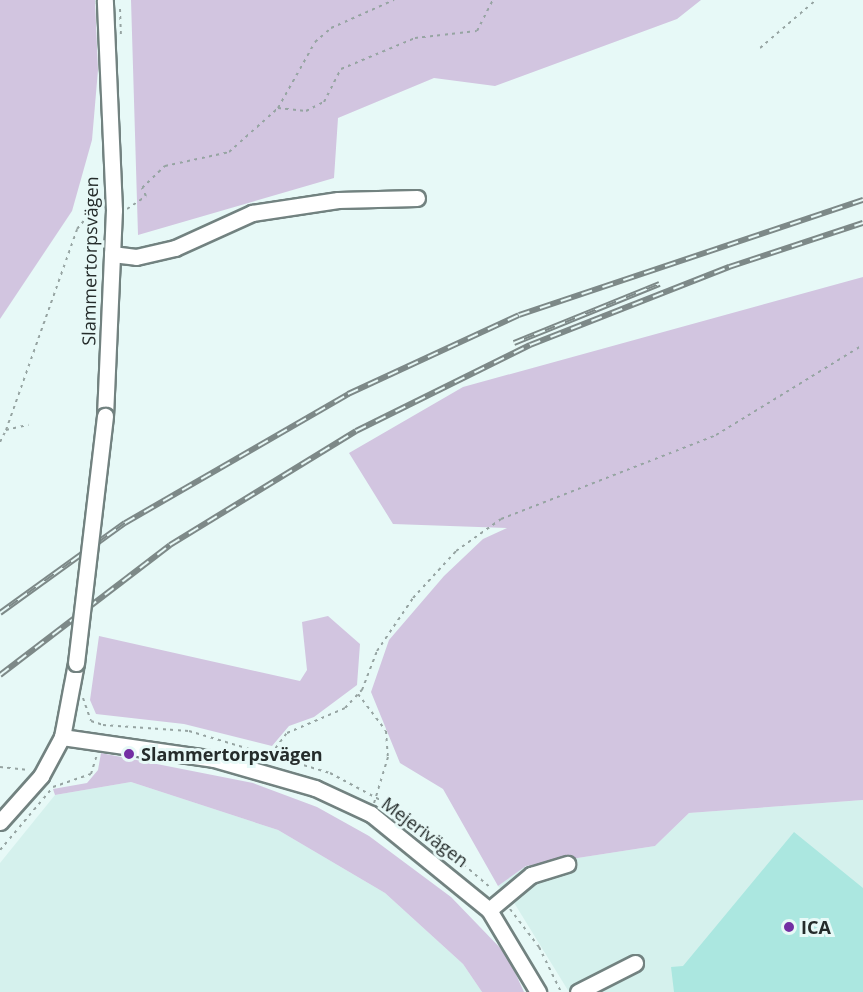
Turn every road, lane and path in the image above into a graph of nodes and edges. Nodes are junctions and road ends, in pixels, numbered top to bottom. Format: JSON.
{"nodes":[{"id":1,"x":105,"y":0,"type":"edge"},
{"id":2,"x":394,"y":0,"type":"edge"},
{"id":3,"x":493,"y":0,"type":"edge"},
{"id":4,"x":816,"y":0,"type":"edge"},
{"id":5,"x":760,"y":48,"type":"dead end"},
{"id":6,"x":278,"y":108,"type":"junction"},
{"id":7,"x":417,"y":198,"type":"dead end"},
{"id":8,"x":119,"y":210,"type":"junction"},
{"id":9,"x":112,"y":254,"type":"junction"},
{"id":10,"x":863,"y":345,"type":"edge"},
{"id":11,"x":28,"y":425,"type":"dead end"},
{"id":12,"x":6,"y":430,"type":"junction"},
{"id":13,"x":0,"y":442,"type":"edge"},
{"id":14,"x":84,"y":686,"type":"dead end"},
{"id":15,"x":358,"y":694,"type":"junction"},
{"id":16,"x":102,"y":733,"type":"junction"},
{"id":17,"x":63,"y":736,"type":"junction"},
{"id":18,"x":0,"y":767,"type":"edge"},
{"id":19,"x":41,"y":776,"type":"junction"},
{"id":20,"x":371,"y":814,"type":"junction"},
{"id":21,"x":0,"y":822,"type":"edge"},
{"id":22,"x":0,"y":850,"type":"edge"},
{"id":23,"x":567,"y":864,"type":"dead end"},
{"id":24,"x":489,"y":910,"type":"junction"},
{"id":25,"x":635,"y":963,"type":"dead end"},
{"id":26,"x":538,"y":992,"type":"edge"},
{"id":27,"x":578,"y":992,"type":"edge"}],
"edges":[{"from":1,"to":8,"type":"street","name":"Slammertorpsvägen"},
{"from":2,"to":6,"type":"path"},
{"from":3,"to":6,"type":"path"},
{"from":4,"to":5,"type":"path"},
{"from":6,"to":8,"type":"path"},
{"from":7,"to":9,"type":"street"},
{"from":8,"to":9,"type":"street","name":"Slammertorpsvägen"},
{"from":8,"to":12,"type":"path"},
{"from":9,"to":17,"type":"street","name":"Slammertorpsvägen","bridge":true},
{"from":10,"to":15,"type":"path"},
{"from":11,"to":12,"type":"path"},
{"from":12,"to":13,"type":"path"},
{"from":14,"to":16,"type":"path"},
{"from":15,"to":16,"type":"path"},
{"from":15,"to":20,"type":"path"},
{"from":16,"to":17,"type":"street","name":"Mejerivägen"},
{"from":16,"to":20,"type":"street","name":"Mejerivägen"},
{"from":16,"to":22,"type":"path"},
{"from":17,"to":19,"type":"street","name":"Slammertorpsvägen"},
{"from":18,"to":19,"type":"path"},
{"from":19,"to":21,"type":"street","name":"Slammertorpsvägen"},
{"from":20,"to":24,"type":"street","name":"Mejerivägen"},
{"from":23,"to":24,"type":"street"},
{"from":24,"to":26,"type":"street","name":"Mejerivägen"},
{"from":25,"to":27,"type":"street"}]}
